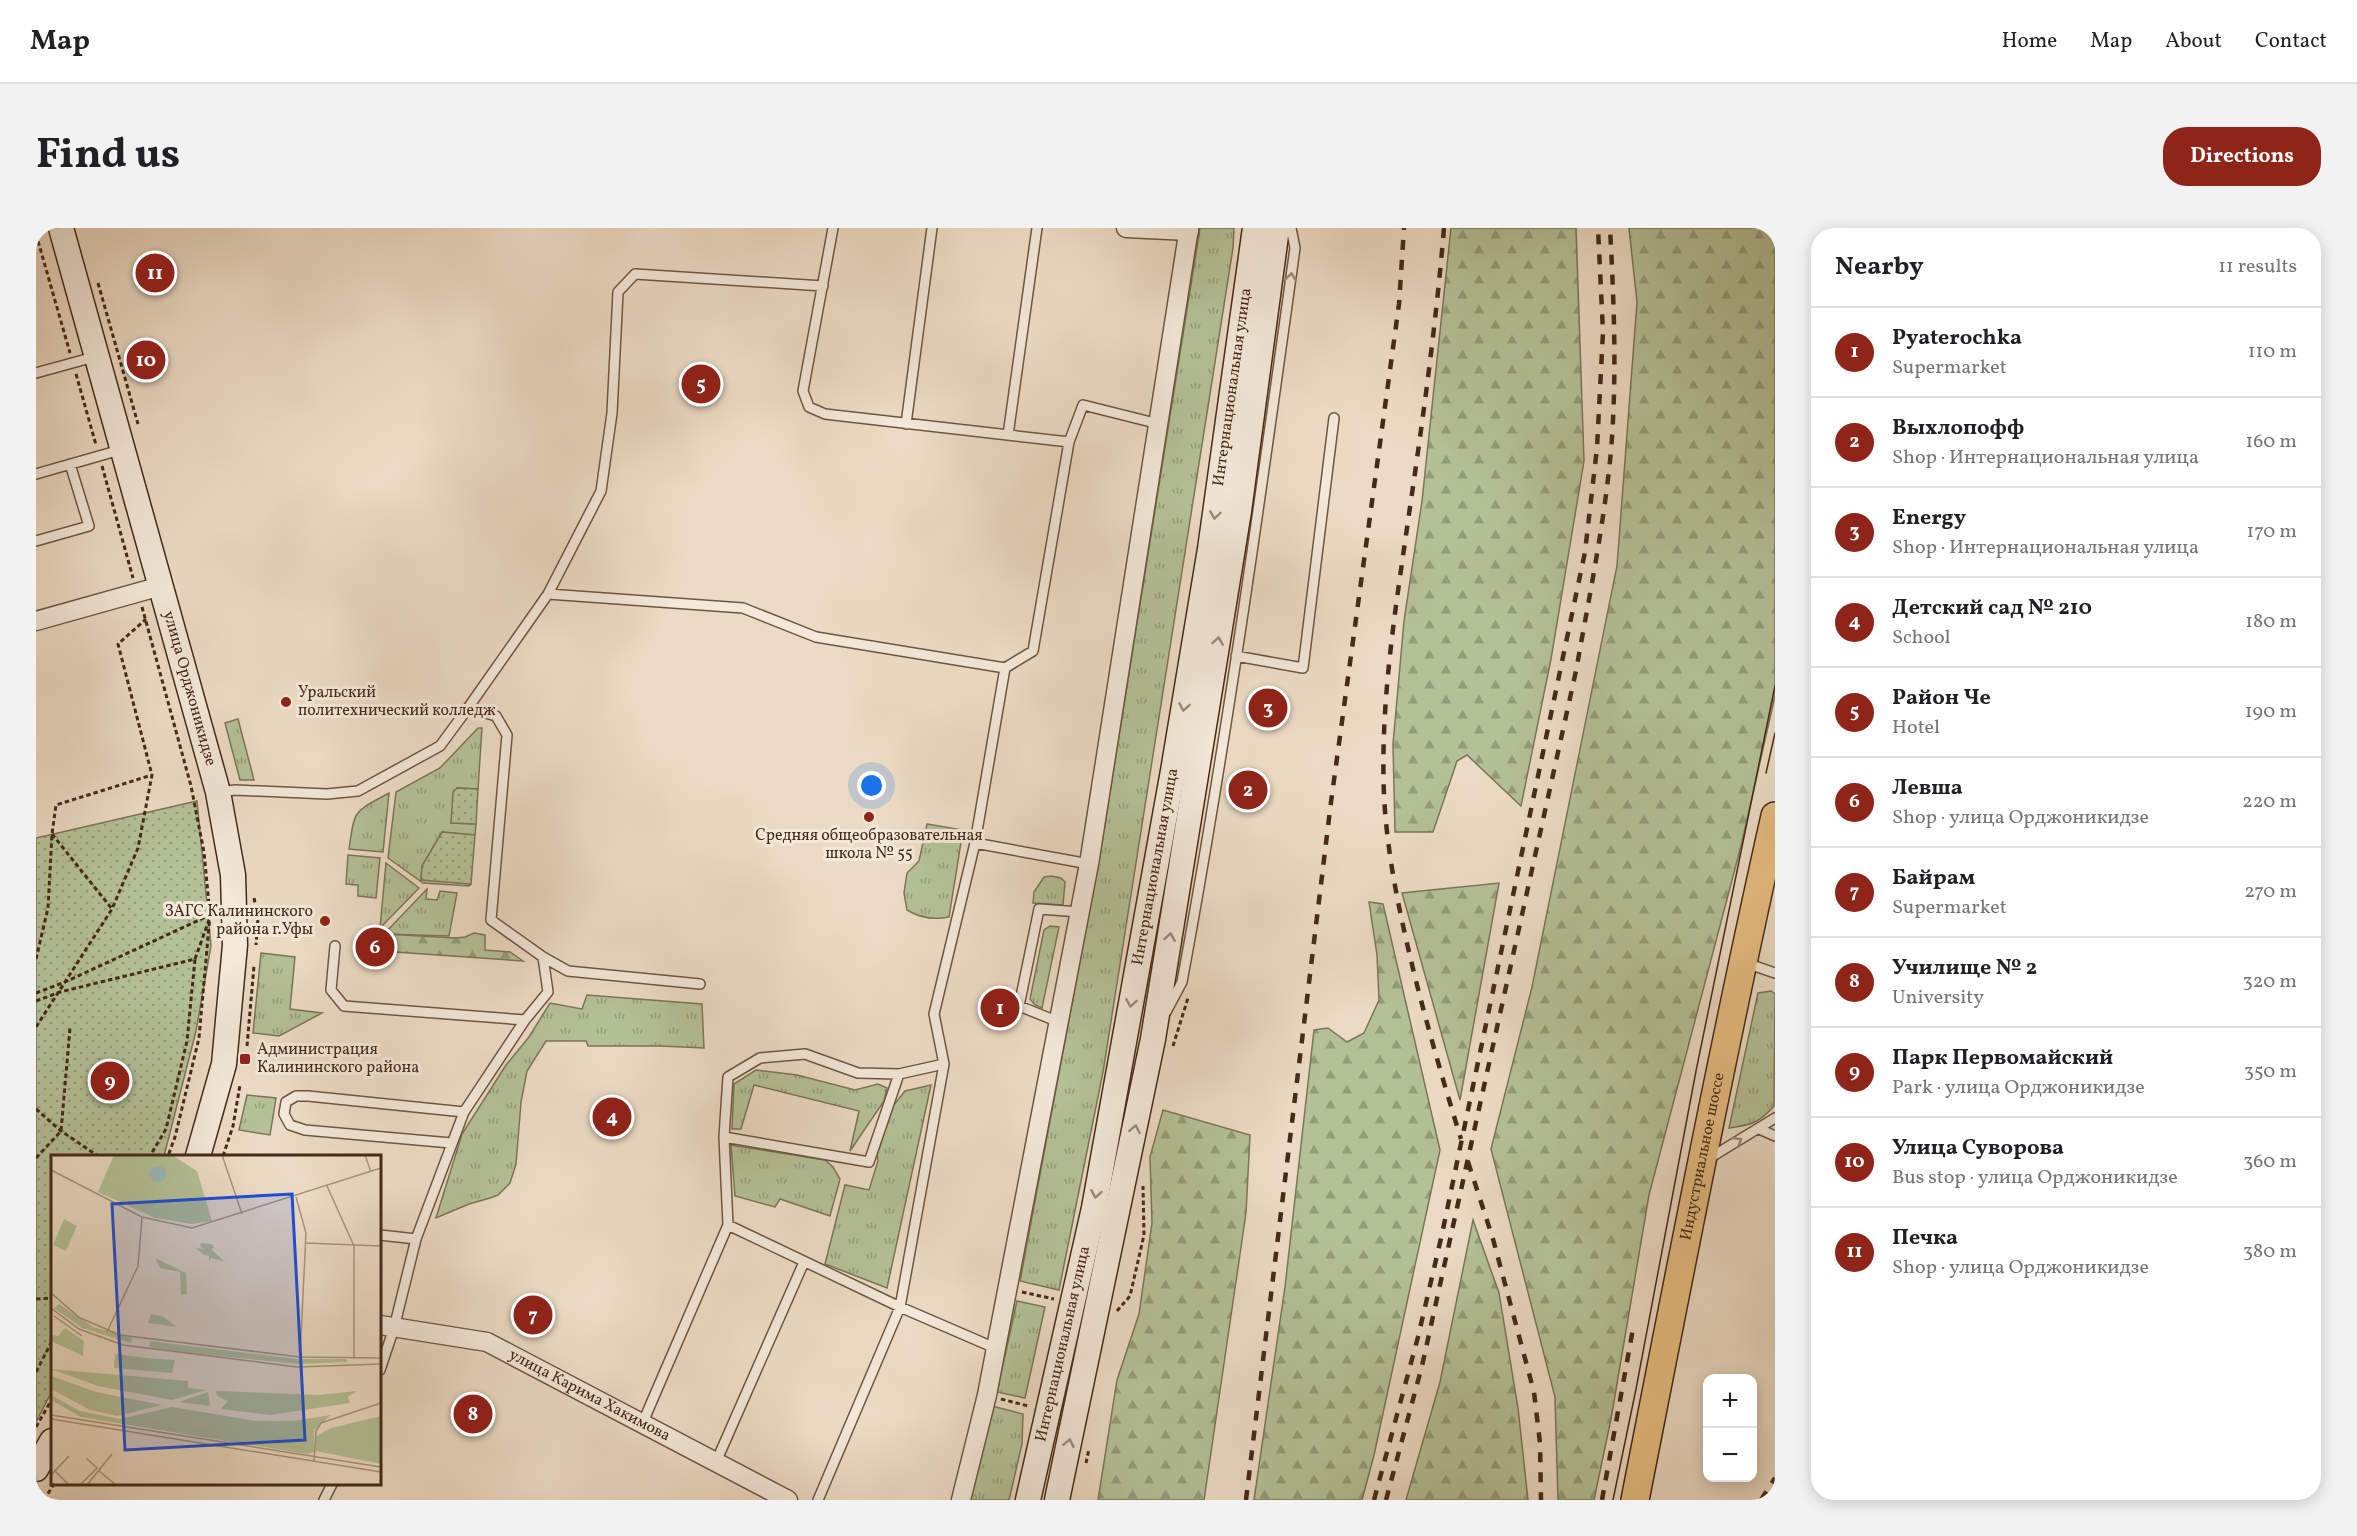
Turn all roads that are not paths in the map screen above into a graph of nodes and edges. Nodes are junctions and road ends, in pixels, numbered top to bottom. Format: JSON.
{"nodes":[{"id":1,"x":62,"y":228,"type":"edge"},
{"id":2,"x":833,"y":228,"type":"edge"},
{"id":3,"x":932,"y":228,"type":"edge"},
{"id":4,"x":1037,"y":228,"type":"edge"},
{"id":5,"x":1126,"y":228,"type":"edge"},
{"id":6,"x":1255,"y":228,"type":"edge"},
{"id":7,"x":1277,"y":228,"type":"edge"},
{"id":8,"x":1291,"y":228,"type":"edge"},
{"id":9,"x":1189,"y":230,"type":"edge"},
{"id":10,"x":1264,"y":255,"type":"junction"},
{"id":11,"x":823,"y":286,"type":"junction"},
{"id":12,"x":97,"y":356,"type":"junction"},
{"id":13,"x":36,"y":373,"type":"edge"},
{"id":14,"x":1334,"y":418,"type":"dead end"},
{"id":15,"x":906,"y":424,"type":"junction"},
{"id":16,"x":1159,"y":424,"type":"junction"},
{"id":17,"x":1008,"y":435,"type":"junction"},
{"id":18,"x":1070,"y":442,"type":"junction"},
{"id":19,"x":123,"y":449,"type":"junction"},
{"id":20,"x":70,"y":464,"type":"junction"},
{"id":21,"x":36,"y":474,"type":"edge"},
{"id":22,"x":36,"y":541,"type":"edge"},
{"id":23,"x":161,"y":586,"type":"junction"},
{"id":24,"x":548,"y":594,"type":"junction"},
{"id":25,"x":36,"y":621,"type":"edge"},
{"id":26,"x":1236,"y":656,"type":"junction"},
{"id":27,"x":1005,"y":668,"type":"junction"},
{"id":28,"x":468,"y":708,"type":"junction"},
{"id":29,"x":218,"y":792,"type":"junction"},
{"id":30,"x":1775,"y":816,"type":"edge"},
{"id":31,"x":975,"y":843,"type":"junction"},
{"id":32,"x":1089,"y":864,"type":"junction"},
{"id":33,"x":1080,"y":912,"type":"junction"},
{"id":34,"x":335,"y":946,"type":"dead end"},
{"id":35,"x":543,"y":957,"type":"junction"},
{"id":36,"x":1742,"y":962,"type":"junction"},
{"id":37,"x":1775,"y":973,"type":"edge"},
{"id":38,"x":700,"y":984,"type":"dead end"},
{"id":39,"x":525,"y":1020,"type":"junction"},
{"id":40,"x":1059,"y":1022,"type":"junction"},
{"id":41,"x":1153,"y":1036,"type":"junction"},
{"id":42,"x":944,"y":1064,"type":"junction"},
{"id":43,"x":899,"y":1074,"type":"junction"},
{"id":44,"x":464,"y":1112,"type":"junction"},
{"id":45,"x":1775,"y":1118,"type":"edge"},
{"id":46,"x":1758,"y":1129,"type":"junction"},
{"id":47,"x":1775,"y":1136,"type":"edge"},
{"id":48,"x":724,"y":1137,"type":"junction"},
{"id":49,"x":451,"y":1143,"type":"junction"},
{"id":50,"x":198,"y":1155,"type":"edge"},
{"id":51,"x":1701,"y":1163,"type":"junction"},
{"id":52,"x":728,"y":1225,"type":"junction"},
{"id":53,"x":381,"y":1235,"type":"edge"},
{"id":54,"x":416,"y":1239,"type":"junction"},
{"id":55,"x":804,"y":1262,"type":"junction"},
{"id":56,"x":900,"y":1307,"type":"junction"},
{"id":57,"x":387,"y":1326,"type":"edge"},
{"id":58,"x":995,"y":1348,"type":"junction"},
{"id":59,"x":381,"y":1364,"type":"edge"},
{"id":60,"x":643,"y":1422,"type":"junction"},
{"id":61,"x":51,"y":1444,"type":"edge"},
{"id":62,"x":716,"y":1462,"type":"junction"},
{"id":63,"x":36,"y":1469,"type":"edge"},
{"id":64,"x":332,"y":1485,"type":"edge"},
{"id":65,"x":776,"y":1497,"type":"edge"},
{"id":66,"x":324,"y":1500,"type":"edge"},
{"id":67,"x":818,"y":1500,"type":"edge"},
{"id":68,"x":962,"y":1500,"type":"edge"},
{"id":69,"x":1028,"y":1500,"type":"edge"},
{"id":70,"x":1057,"y":1500,"type":"edge"},
{"id":71,"x":1635,"y":1500,"type":"edge"}],
"edges":[{"from":1,"to":12,"type":"main road","name":"улица Орджоникидзе"},
{"from":2,"to":11,"type":"lane"},
{"from":3,"to":15,"type":"lane"},
{"from":4,"to":17,"type":"lane"},
{"from":5,"to":9,"type":"street"},
{"from":6,"to":10,"type":"main road","name":"Интернациональная улица"},
{"from":7,"to":10,"type":"main road","name":"Интернациональная улица"},
{"from":26,"to":8,"type":"lane","one_way":true},
{"from":9,"to":16,"type":"street"},
{"from":41,"to":10,"type":"main road","name":"Интернациональная улица","one_way":true},
{"from":10,"to":69,"type":"main road","name":"Интернациональная улица","one_way":true},
{"from":11,"to":15,"type":"lane"},
{"from":11,"to":24,"type":"lane"},
{"from":12,"to":13,"type":"lane"},
{"from":12,"to":19,"type":"main road","name":"улица Орджоникидзе"},
{"from":14,"to":26,"type":"lane"},
{"from":15,"to":17,"type":"lane"},
{"from":16,"to":18,"type":"lane"},
{"from":16,"to":32,"type":"street"},
{"from":17,"to":18,"type":"lane"},
{"from":18,"to":27,"type":"lane"},
{"from":19,"to":20,"type":"lane"},
{"from":19,"to":23,"type":"main road","name":"улица Орджоникидзе"},
{"from":20,"to":21,"type":"lane"},
{"from":20,"to":22,"type":"lane"},
{"from":23,"to":25,"type":"street"},
{"from":23,"to":29,"type":"main road","name":"улица Орджоникидзе"},
{"from":24,"to":27,"type":"lane"},
{"from":24,"to":28,"type":"lane"},
{"from":26,"to":41,"type":"lane"},
{"from":27,"to":31,"type":"lane"},
{"from":28,"to":29,"type":"lane"},
{"from":28,"to":35,"type":"lane"},
{"from":29,"to":50,"type":"main road","name":"улица Орджоникидзе"},
{"from":30,"to":36,"type":"main road","name":"Индустриальное шоссе"},
{"from":31,"to":32,"type":"lane"},
{"from":31,"to":42,"type":"lane"},
{"from":32,"to":33,"type":"street"},
{"from":33,"to":40,"type":"street"},
{"from":33,"to":40,"type":"lane"},
{"from":34,"to":39,"type":"lane"},
{"from":35,"to":38,"type":"lane"},
{"from":35,"to":39,"type":"lane"},
{"from":36,"to":37,"type":"lane"},
{"from":36,"to":51,"type":"main road","name":"Индустриальное шоссе"},
{"from":39,"to":44,"type":"lane"},
{"from":40,"to":58,"type":"street"},
{"from":70,"to":41,"type":"main road","name":"Интернациональная улица","one_way":true},
{"from":42,"to":43,"type":"lane"},
{"from":42,"to":56,"type":"lane"},
{"from":43,"to":48,"type":"lane"},
{"from":43,"to":48,"type":"lane"},
{"from":44,"to":49,"type":"lane"},
{"from":44,"to":49,"type":"lane"},
{"from":45,"to":46,"type":"lane"},
{"from":46,"to":47,"type":"lane"},
{"from":51,"to":46,"type":"lane","one_way":true},
{"from":48,"to":52,"type":"lane"},
{"from":49,"to":54,"type":"lane"},
{"from":51,"to":71,"type":"main road","name":"Индустриальное шоссе"},
{"from":52,"to":55,"type":"lane"},
{"from":52,"to":60,"type":"lane"},
{"from":53,"to":54,"type":"lane"},
{"from":54,"to":57,"type":"lane"},
{"from":55,"to":56,"type":"lane"},
{"from":55,"to":62,"type":"lane"},
{"from":56,"to":58,"type":"lane"},
{"from":56,"to":67,"type":"lane"},
{"from":57,"to":59,"type":"lane"},
{"from":57,"to":60,"type":"street","name":"улица Карима Хакимова"},
{"from":58,"to":68,"type":"street"},
{"from":60,"to":62,"type":"street","name":"улица Карима Хакимова"},
{"from":61,"to":63,"type":"main road"},
{"from":62,"to":65,"type":"street","name":"улица Карима Хакимова"},
{"from":64,"to":66,"type":"lane"}]}
